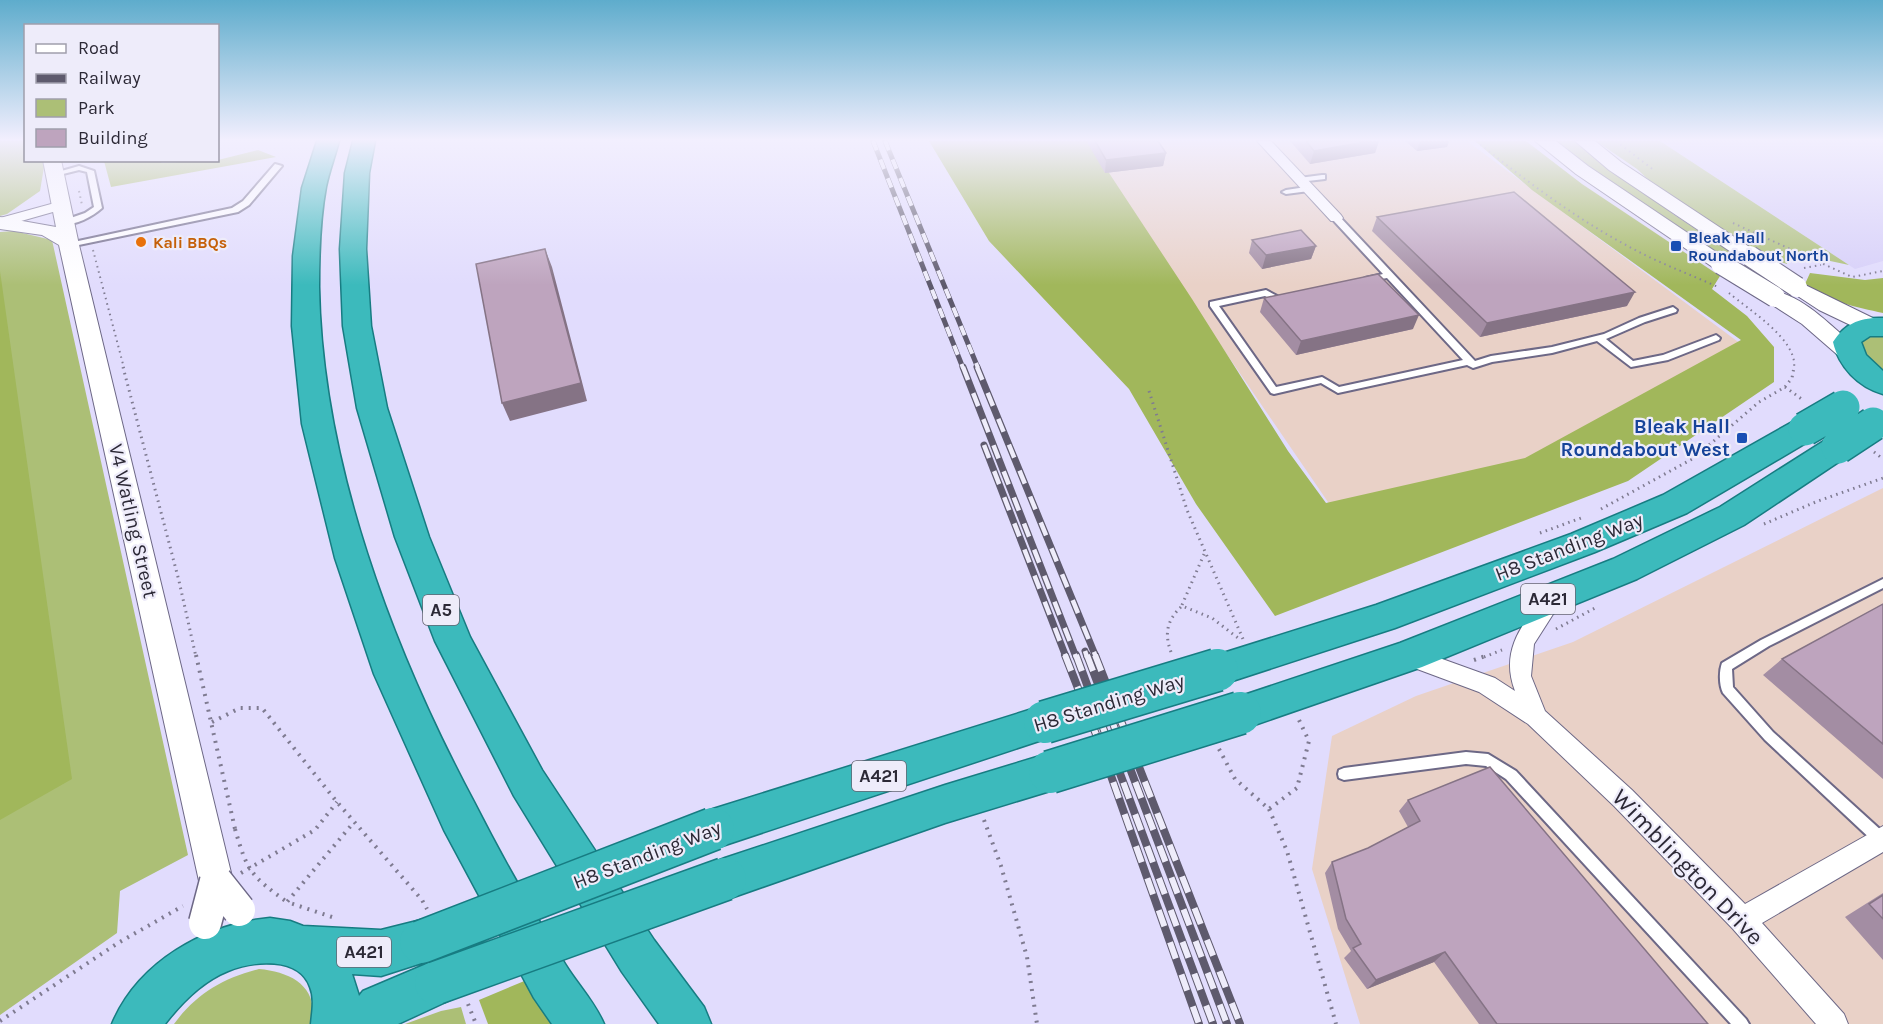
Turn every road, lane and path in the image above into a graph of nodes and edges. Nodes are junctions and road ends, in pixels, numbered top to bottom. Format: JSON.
{"nodes":[{"id":1,"x":65,"y":189,"type":"edge"},
{"id":2,"x":65,"y":189,"type":"edge"},
{"id":3,"x":94,"y":189,"type":"edge"},
{"id":4,"x":258,"y":189,"type":"edge"},
{"id":5,"x":315,"y":189,"type":"edge"},
{"id":6,"x":356,"y":189,"type":"edge"},
{"id":7,"x":1293,"y":189,"type":"edge"},
{"id":8,"x":1308,"y":189,"type":"edge"},
{"id":9,"x":1538,"y":189,"type":"edge"},
{"id":10,"x":1609,"y":189,"type":"edge"},
{"id":11,"x":1649,"y":189,"type":"edge"},
{"id":12,"x":1286,"y":192,"type":"dead end"},
{"id":13,"x":1336,"y":218,"type":"joint"},
{"id":14,"x":1729,"y":221,"type":"dead end"},
{"id":15,"x":0,"y":223,"type":"edge"},
{"id":16,"x":74,"y":229,"type":"junction"},
{"id":17,"x":1823,"y":265,"type":"junction"},
{"id":18,"x":1883,"y":272,"type":"edge"},
{"id":19,"x":1389,"y":275,"type":"junction"},
{"id":20,"x":1796,"y":278,"type":"junction"},
{"id":21,"x":1356,"y":282,"type":"edge"},
{"id":22,"x":1289,"y":298,"type":"edge"},
{"id":23,"x":1673,"y":310,"type":"dead end"},
{"id":24,"x":1878,"y":327,"type":"edge"},
{"id":25,"x":1599,"y":338,"type":"junction"},
{"id":26,"x":1716,"y":338,"type":"dead end"},
{"id":27,"x":1850,"y":355,"type":"junction"},
{"id":28,"x":1470,"y":361,"type":"junction"},
{"id":29,"x":1883,"y":384,"type":"edge"},
{"id":30,"x":1149,"y":391,"type":"dead end"},
{"id":31,"x":1878,"y":421,"type":"edge"},
{"id":32,"x":1598,"y":511,"type":"dead end"},
{"id":33,"x":1587,"y":515,"type":"dead end"},
{"id":34,"x":1532,"y":536,"type":"dead end"},
{"id":35,"x":1205,"y":552,"type":"junction"},
{"id":36,"x":1883,"y":583,"type":"edge"},
{"id":37,"x":1554,"y":596,"type":"junction"},
{"id":38,"x":1182,"y":606,"type":"junction"},
{"id":39,"x":1409,"y":656,"type":"junction"},
{"id":40,"x":1175,"y":661,"type":"dead end"},
{"id":41,"x":1297,"y":716,"type":"dead end"},
{"id":42,"x":1536,"y":717,"type":"junction"},
{"id":43,"x":213,"y":722,"type":"junction"},
{"id":44,"x":1221,"y":754,"type":"dead end"},
{"id":45,"x":1344,"y":774,"type":"dead end"},
{"id":46,"x":337,"y":802,"type":"junction"},
{"id":47,"x":1269,"y":809,"type":"junction"},
{"id":48,"x":982,"y":816,"type":"dead end"},
{"id":49,"x":354,"y":822,"type":"junction"},
{"id":50,"x":222,"y":837,"type":"junction"},
{"id":51,"x":1882,"y":839,"type":"edge"},
{"id":52,"x":229,"y":890,"type":"junction"},
{"id":53,"x":198,"y":912,"type":"junction"},
{"id":54,"x":1742,"y":920,"type":"junction"},
{"id":55,"x":293,"y":930,"type":"junction"},
{"id":56,"x":439,"y":962,"type":"junction"},
{"id":57,"x":194,"y":966,"type":"junction"},
{"id":58,"x":0,"y":1021,"type":"edge"},
{"id":59,"x":1830,"y":1023,"type":"edge"},
{"id":60,"x":136,"y":1024,"type":"edge"},
{"id":61,"x":335,"y":1024,"type":"edge"},
{"id":62,"x":363,"y":1024,"type":"edge"},
{"id":63,"x":476,"y":1024,"type":"edge"},
{"id":64,"x":580,"y":1024,"type":"edge"},
{"id":65,"x":687,"y":1024,"type":"edge"},
{"id":66,"x":1037,"y":1024,"type":"edge"},
{"id":67,"x":1336,"y":1024,"type":"edge"},
{"id":68,"x":1741,"y":1024,"type":"edge"}],
"edges":[{"from":1,"to":16,"type":"street","name":"V4 Watling Street"},
{"from":2,"to":16,"type":"path"},
{"from":3,"to":16,"type":"lane"},
{"from":4,"to":16,"type":"lane"},
{"from":5,"to":64,"type":"highway"},
{"from":6,"to":65,"type":"highway","number":"A5"},
{"from":7,"to":12,"type":"lane"},
{"from":8,"to":13,"type":"street"},
{"from":9,"to":32,"type":"path"},
{"from":10,"to":27,"type":"street","bridge":true},
{"from":11,"to":20,"type":"street","bridge":true},
{"from":13,"to":19,"type":"lane"},
{"from":14,"to":17,"type":"path"},
{"from":15,"to":16,"type":"street"},
{"from":15,"to":16,"type":"street"},
{"from":16,"to":43,"type":"path"},
{"from":16,"to":50,"type":"street","name":"V4 Watling Street"},
{"from":17,"to":18,"type":"path"},
{"from":17,"to":20,"type":"path"},
{"from":19,"to":21,"type":"lane"},
{"from":19,"to":28,"type":"lane"},
{"from":20,"to":24,"type":"street"},
{"from":22,"to":28,"type":"lane"},
{"from":23,"to":25,"type":"lane"},
{"from":24,"to":27,"type":"highway"},
{"from":25,"to":26,"type":"lane"},
{"from":25,"to":28,"type":"lane"},
{"from":27,"to":29,"type":"highway"},
{"from":27,"to":56,"type":"highway","name":"H8 Standing Way","number":"A421","bridge":true},
{"from":30,"to":35,"type":"path"},
{"from":31,"to":37,"type":"highway","name":"H8 Standing Way","number":"A421","bridge":true},
{"from":33,"to":34,"type":"path"},
{"from":35,"to":38,"type":"path"},
{"from":35,"to":38,"type":"path"},
{"from":36,"to":51,"type":"lane"},
{"from":37,"to":39,"type":"highway","name":"H8 Standing Way","number":"A421"},
{"from":37,"to":42,"type":"street","name":"Wimblington Drive"},
{"from":38,"to":40,"type":"path"},
{"from":39,"to":42,"type":"street","name":"Wimblington Drive"},
{"from":39,"to":56,"type":"highway","name":"H8 Standing Way","number":"A421","bridge":true},
{"from":41,"to":47,"type":"path"},
{"from":42,"to":54,"type":"street","name":"Wimblington Drive"},
{"from":43,"to":46,"type":"path"},
{"from":43,"to":50,"type":"path"},
{"from":44,"to":47,"type":"path"},
{"from":45,"to":68,"type":"lane"},
{"from":46,"to":49,"type":"path"},
{"from":46,"to":52,"type":"path"},
{"from":47,"to":67,"type":"path"},
{"from":48,"to":66,"type":"path"},
{"from":49,"to":55,"type":"path"},
{"from":49,"to":56,"type":"path"},
{"from":50,"to":52,"type":"street","name":"V4 Watling Street"},
{"from":50,"to":55,"type":"path","bridge":true},
{"from":51,"to":54,"type":"street"},
{"from":52,"to":53,"type":"street","name":"V4 Watling Street","bridge":true},
{"from":52,"to":55,"type":"street"},
{"from":53,"to":57,"type":"street","name":"V4 Watling Street"},
{"from":53,"to":58,"type":"path"},
{"from":54,"to":59,"type":"street","name":"Wimblington Drive"},
{"from":55,"to":56,"type":"highway","name":"H8 Standing Way","number":"A421"},
{"from":55,"to":57,"type":"highway","name":"H8 Standing Way"},
{"from":55,"to":61,"type":"highway"},
{"from":56,"to":62,"type":"highway","name":"H8 Standing Way","number":"A421"},
{"from":56,"to":63,"type":"path"},
{"from":57,"to":60,"type":"highway","name":"H8 Standing Way"}]}
